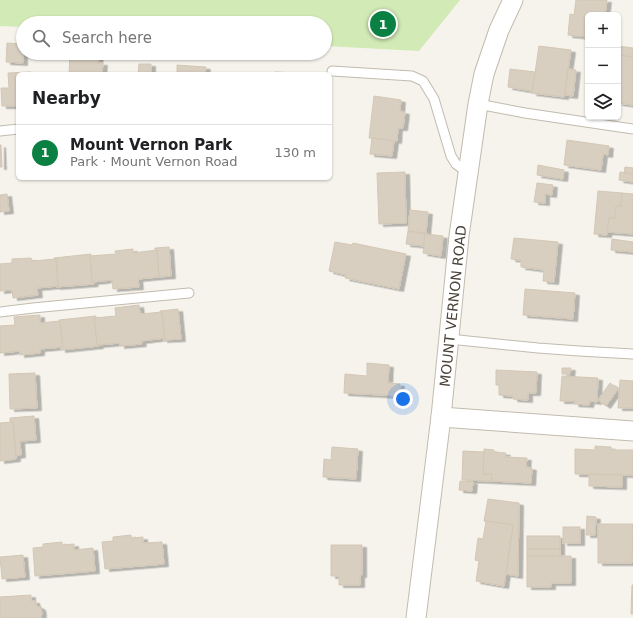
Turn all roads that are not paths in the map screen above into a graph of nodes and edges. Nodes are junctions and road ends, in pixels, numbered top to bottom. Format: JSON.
{"nodes":[{"id":1,"x":513,"y":0,"type":"edge"},
{"id":2,"x":332,"y":71,"type":"dead end"},
{"id":3,"x":478,"y":104,"type":"junction"},
{"id":4,"x":16,"y":129,"type":"edge"},
{"id":5,"x":633,"y":129,"type":"edge"},
{"id":6,"x":0,"y":131,"type":"edge"},
{"id":7,"x":468,"y":173,"type":"junction"},
{"id":8,"x":189,"y":293,"type":"dead end"},
{"id":9,"x":0,"y":312,"type":"edge"},
{"id":10,"x":449,"y":339,"type":"junction"},
{"id":11,"x":633,"y":354,"type":"edge"},
{"id":12,"x":441,"y":417,"type":"junction"},
{"id":13,"x":633,"y":431,"type":"edge"},
{"id":14,"x":416,"y":618,"type":"edge"}],
"edges":[{"from":1,"to":3,"type":"street","name":"MOUNT VERNON ROAD"},
{"from":2,"to":7,"type":"lane"},
{"from":3,"to":5,"type":"lane"},
{"from":3,"to":7,"type":"street","name":"MOUNT VERNON ROAD"},
{"from":4,"to":6,"type":"lane"},
{"from":7,"to":10,"type":"street","name":"MOUNT VERNON ROAD"},
{"from":8,"to":9,"type":"lane"},
{"from":10,"to":11,"type":"lane"},
{"from":10,"to":12,"type":"street","name":"MOUNT VERNON ROAD"},
{"from":12,"to":13,"type":"street"},
{"from":12,"to":14,"type":"street","name":"MOUNT VERNON ROAD"}]}
